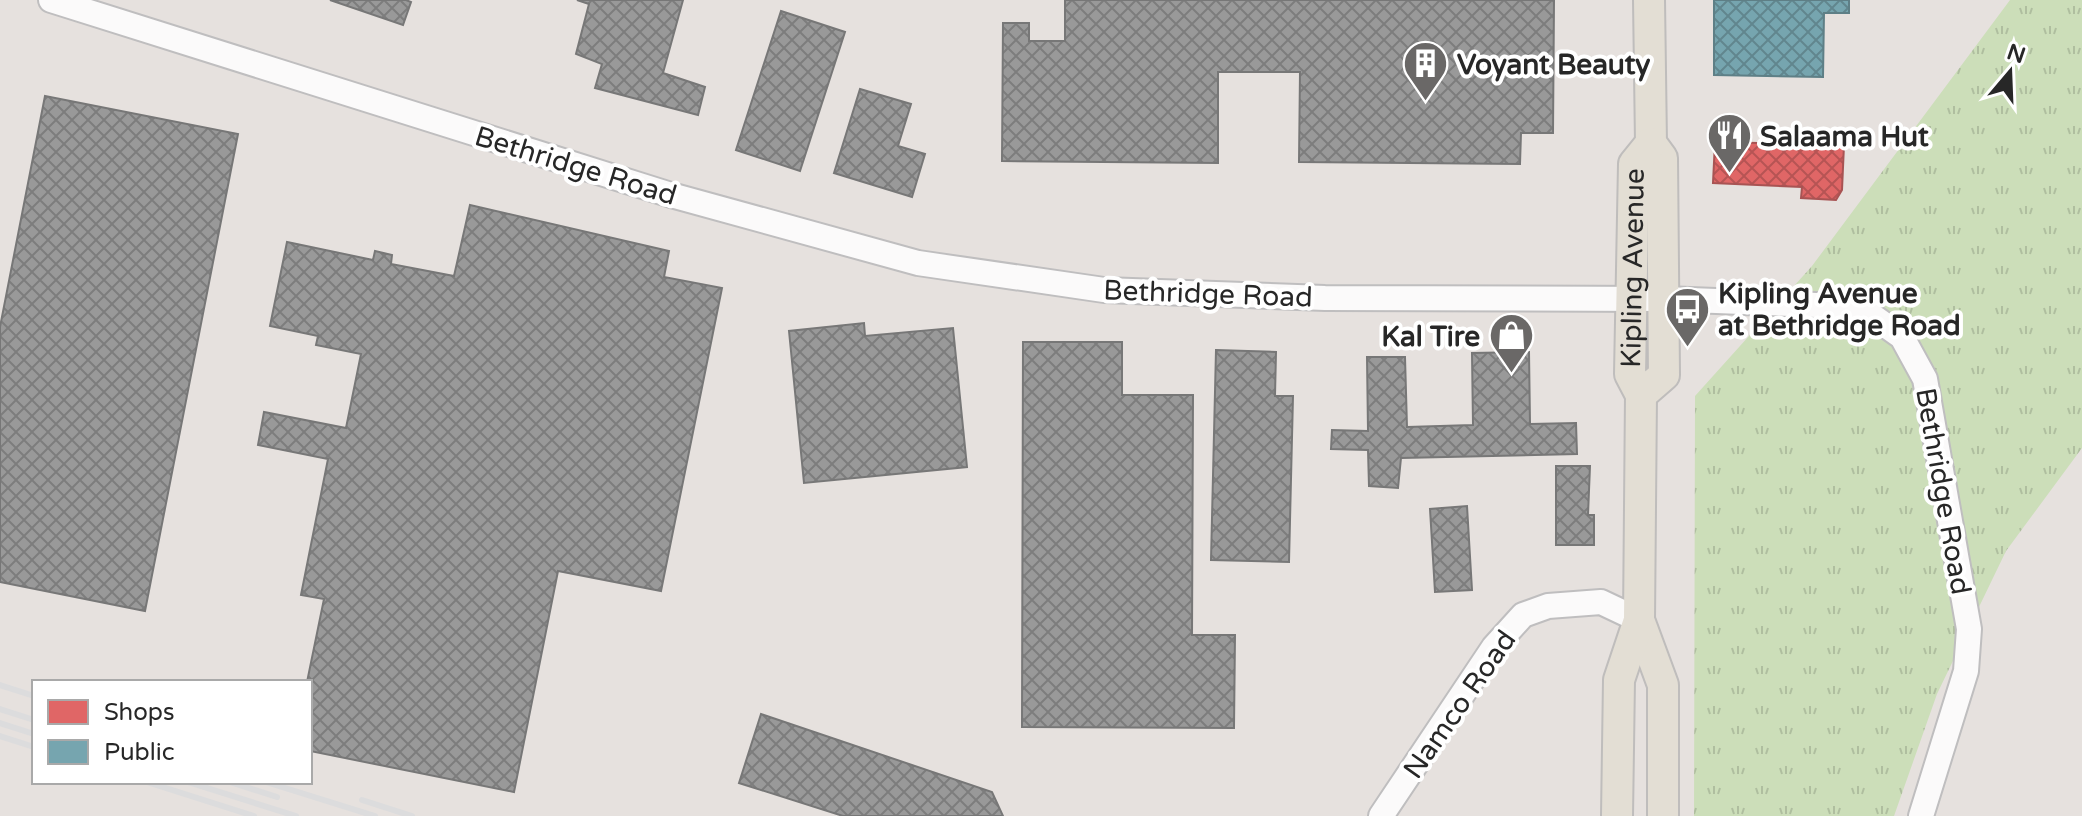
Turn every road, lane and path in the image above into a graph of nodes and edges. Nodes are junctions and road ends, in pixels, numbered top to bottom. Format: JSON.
{"nodes":[{"id":1,"x":51,"y":0,"type":"edge"},
{"id":2,"x":1649,"y":0,"type":"edge"},
{"id":3,"x":1651,"y":143,"type":"junction"},
{"id":4,"x":1633,"y":299,"type":"junction"},
{"id":5,"x":1665,"y":299,"type":"junction"},
{"id":6,"x":1641,"y":395,"type":"junction"},
{"id":7,"x":1639,"y":620,"type":"junction"},
{"id":8,"x":1381,"y":816,"type":"edge"},
{"id":9,"x":1617,"y":816,"type":"edge"},
{"id":10,"x":1663,"y":816,"type":"edge"},
{"id":11,"x":1921,"y":816,"type":"edge"}],
"edges":[{"from":1,"to":4,"type":"street","name":"Bethridge Road"},
{"from":2,"to":3,"type":"main road","name":"Kipling Avenue"},
{"from":3,"to":4,"type":"main road","name":"Kipling Avenue"},
{"from":3,"to":5,"type":"main road","name":"Kipling Avenue"},
{"from":4,"to":5,"type":"street","name":"Bethridge Road"},
{"from":4,"to":6,"type":"main road","name":"Kipling Avenue"},
{"from":5,"to":6,"type":"main road","name":"Kipling Avenue"},
{"from":5,"to":11,"type":"street","name":"Bethridge Road"},
{"from":6,"to":7,"type":"main road","name":"Kipling Avenue"},
{"from":7,"to":8,"type":"street","name":"Namco Road"},
{"from":7,"to":9,"type":"main road","name":"Kipling Avenue"},
{"from":7,"to":10,"type":"main road","name":"Kipling Avenue"}]}
